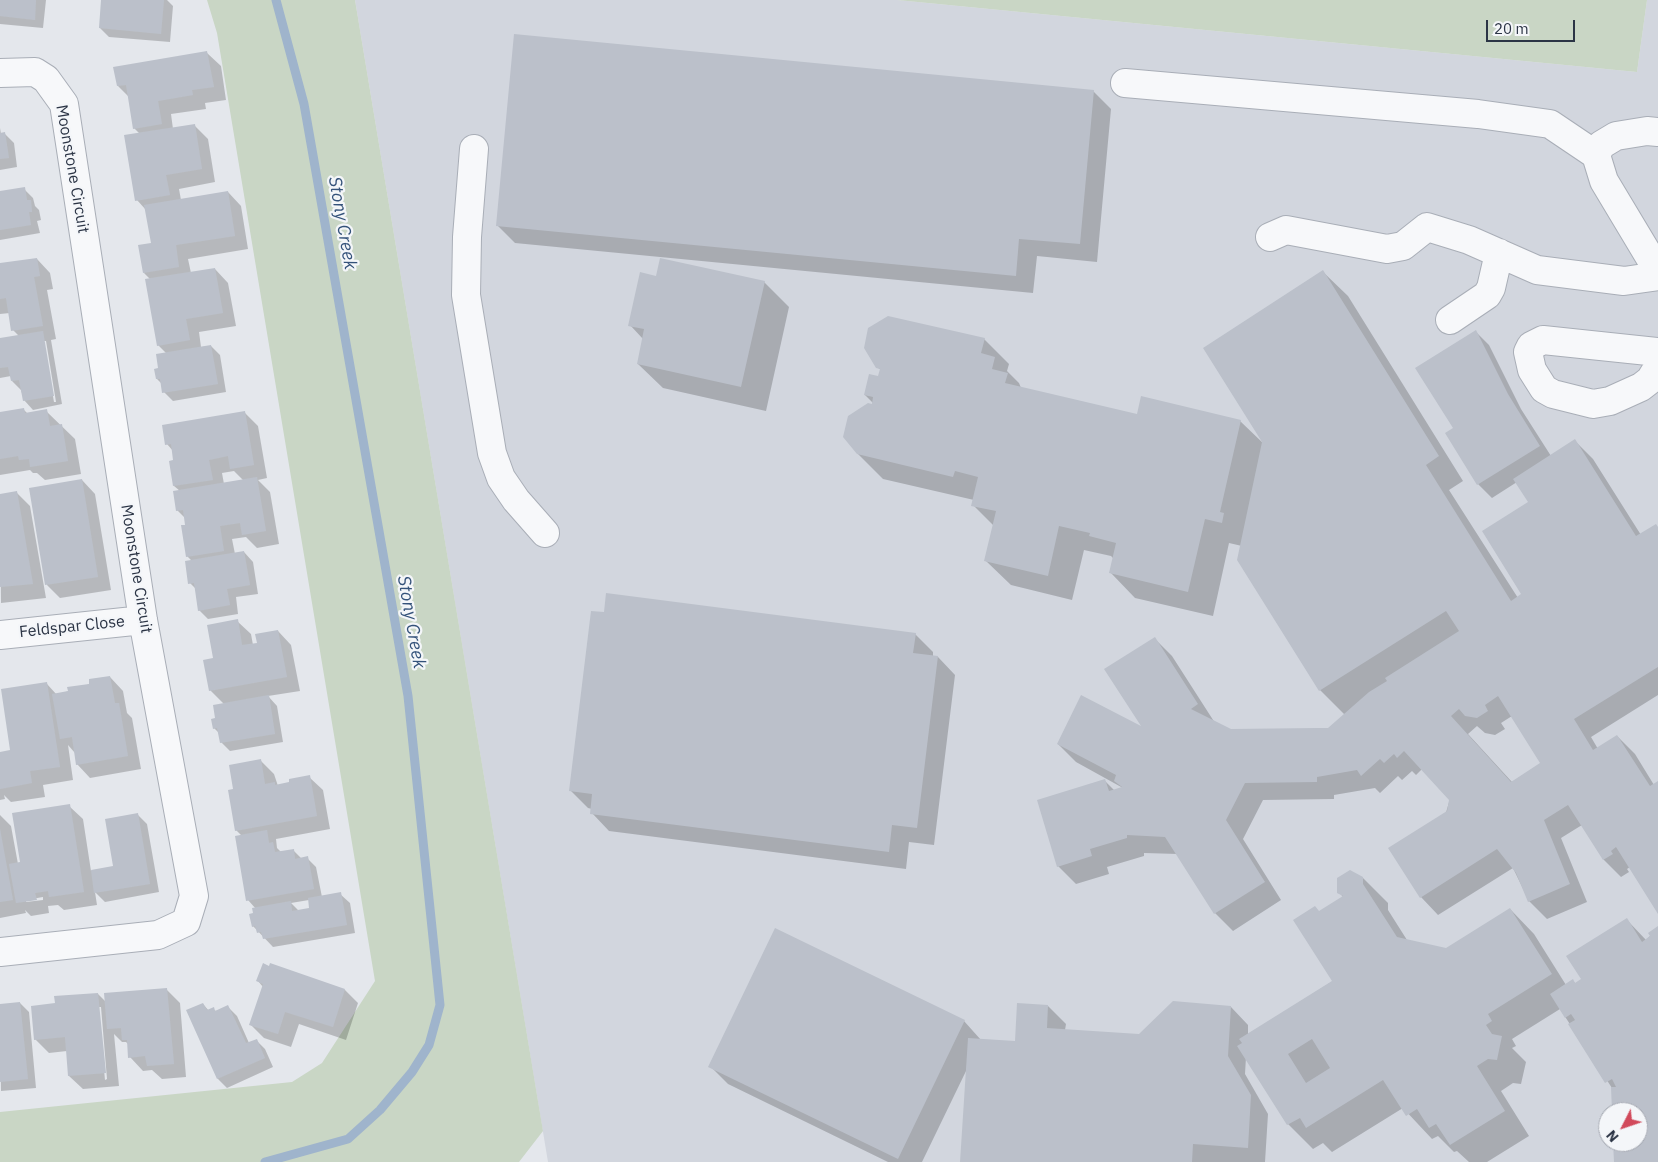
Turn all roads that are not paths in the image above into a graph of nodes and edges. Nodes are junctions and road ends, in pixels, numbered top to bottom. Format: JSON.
{"nodes":[{"id":1,"x":0,"y":73,"type":"edge"},
{"id":2,"x":1125,"y":83,"type":"dead end"},
{"id":3,"x":1658,"y":132,"type":"edge"},
{"id":4,"x":474,"y":149,"type":"dead end"},
{"id":5,"x":1596,"y":155,"type":"junction"},
{"id":6,"x":1270,"y":237,"type":"dead end"},
{"id":7,"x":1499,"y":253,"type":"junction"},
{"id":8,"x":1658,"y":271,"type":"edge"},
{"id":9,"x":1658,"y":276,"type":"edge"},
{"id":10,"x":1450,"y":320,"type":"dead end"},
{"id":11,"x":1658,"y":352,"type":"edge"},
{"id":12,"x":1658,"y":367,"type":"edge"},
{"id":13,"x":544,"y":534,"type":"dead end"},
{"id":14,"x":144,"y":620,"type":"junction"},
{"id":15,"x":0,"y":635,"type":"edge"},
{"id":16,"x":0,"y":952,"type":"edge"}],
"edges":[{"from":1,"to":14,"type":"street","name":"Moonstone Circuit"},
{"from":2,"to":5,"type":"street"},
{"from":3,"to":5,"type":"street"},
{"from":4,"to":13,"type":"street"},
{"from":5,"to":8,"type":"street"},
{"from":6,"to":7,"type":"street"},
{"from":7,"to":9,"type":"street"},
{"from":7,"to":10,"type":"street"},
{"from":11,"to":12,"type":"street"},
{"from":14,"to":15,"type":"street","name":"Feldspar Close"},
{"from":14,"to":16,"type":"street","name":"Moonstone Circuit"}]}
